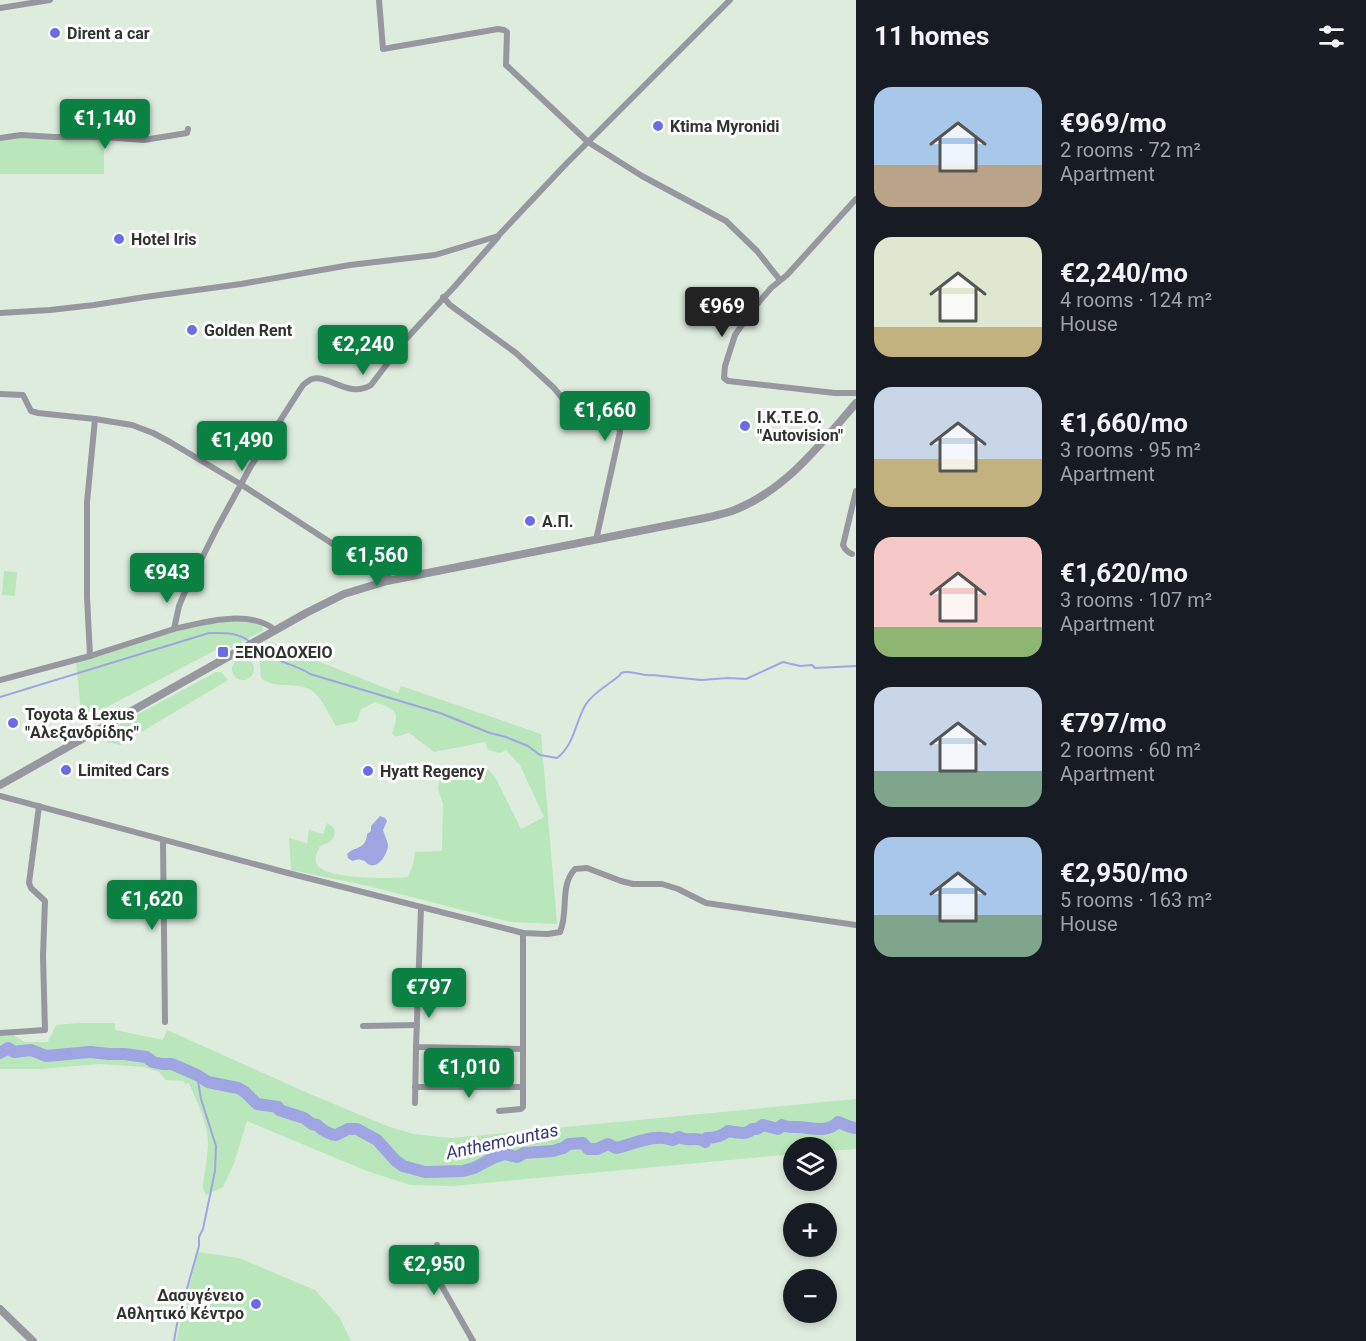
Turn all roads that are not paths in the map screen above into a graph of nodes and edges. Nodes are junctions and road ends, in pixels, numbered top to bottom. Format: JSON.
{"nodes":[{"id":1,"x":50,"y":0,"type":"edge"},
{"id":2,"x":379,"y":0,"type":"edge"},
{"id":3,"x":730,"y":0,"type":"edge"},
{"id":4,"x":0,"y":8,"type":"edge"},
{"id":5,"x":188,"y":129,"type":"dead end"},
{"id":6,"x":0,"y":138,"type":"edge"},
{"id":7,"x":588,"y":142,"type":"junction"},
{"id":8,"x":856,"y":200,"type":"edge"},
{"id":9,"x":498,"y":236,"type":"junction"},
{"id":10,"x":780,"y":280,"type":"junction"},
{"id":11,"x":443,"y":297,"type":"junction"},
{"id":12,"x":0,"y":313,"type":"edge"},
{"id":13,"x":856,"y":393,"type":"edge"},
{"id":14,"x":0,"y":394,"type":"edge"},
{"id":15,"x":856,"y":403,"type":"edge"},
{"id":16,"x":95,"y":419,"type":"junction"},
{"id":17,"x":242,"y":485,"type":"junction"},
{"id":18,"x":856,"y":491,"type":"edge"},
{"id":19,"x":596,"y":540,"type":"junction"},
{"id":20,"x":852,"y":554,"type":"dead end"},
{"id":21,"x":371,"y":569,"type":"junction"},
{"id":22,"x":395,"y":580,"type":"junction"},
{"id":23,"x":370,"y":586,"type":"junction"},
{"id":24,"x":174,"y":629,"type":"junction"},
{"id":25,"x":275,"y":630,"type":"junction"},
{"id":26,"x":90,"y":656,"type":"junction"},
{"id":27,"x":0,"y":680,"type":"edge"},
{"id":28,"x":0,"y":785,"type":"edge"},
{"id":29,"x":0,"y":796,"type":"edge"},
{"id":30,"x":39,"y":806,"type":"junction"},
{"id":31,"x":163,"y":840,"type":"junction"},
{"id":32,"x":421,"y":907,"type":"junction"},
{"id":33,"x":856,"y":925,"type":"edge"},
{"id":34,"x":523,"y":933,"type":"junction"},
{"id":35,"x":165,"y":1022,"type":"dead end"},
{"id":36,"x":417,"y":1025,"type":"junction"},
{"id":37,"x":363,"y":1026,"type":"dead end"},
{"id":38,"x":0,"y":1033,"type":"edge"},
{"id":39,"x":416,"y":1047,"type":"junction"},
{"id":40,"x":523,"y":1049,"type":"junction"},
{"id":41,"x":415,"y":1087,"type":"junction"},
{"id":42,"x":523,"y":1087,"type":"junction"},
{"id":43,"x":415,"y":1104,"type":"dead end"},
{"id":44,"x":499,"y":1111,"type":"dead end"},
{"id":45,"x":436,"y":1245,"type":"dead end"},
{"id":46,"x":0,"y":1309,"type":"edge"},
{"id":47,"x":33,"y":1341,"type":"edge"},
{"id":48,"x":473,"y":1341,"type":"edge"}],
"edges":[{"from":1,"to":4,"type":"street"},
{"from":2,"to":7,"type":"street"},
{"from":3,"to":7,"type":"street"},
{"from":5,"to":6,"type":"street"},
{"from":7,"to":9,"type":"street"},
{"from":7,"to":10,"type":"street"},
{"from":8,"to":10,"type":"street"},
{"from":9,"to":11,"type":"street"},
{"from":9,"to":12,"type":"street"},
{"from":10,"to":13,"type":"street"},
{"from":11,"to":17,"type":"street"},
{"from":11,"to":19,"type":"street"},
{"from":14,"to":16,"type":"street"},
{"from":15,"to":19,"type":"street"},
{"from":16,"to":17,"type":"street"},
{"from":16,"to":26,"type":"street"},
{"from":17,"to":21,"type":"street"},
{"from":17,"to":24,"type":"street"},
{"from":18,"to":20,"type":"street"},
{"from":19,"to":22,"type":"street"},
{"from":21,"to":22,"type":"street"},
{"from":21,"to":23,"type":"street"},
{"from":22,"to":23,"type":"street"},
{"from":23,"to":25,"type":"street"},
{"from":24,"to":25,"type":"street"},
{"from":24,"to":26,"type":"street"},
{"from":25,"to":28,"type":"street"},
{"from":26,"to":27,"type":"street"},
{"from":29,"to":30,"type":"street"},
{"from":30,"to":31,"type":"street"},
{"from":30,"to":38,"type":"street"},
{"from":31,"to":32,"type":"street"},
{"from":31,"to":35,"type":"street"},
{"from":32,"to":34,"type":"street"},
{"from":32,"to":36,"type":"street"},
{"from":33,"to":34,"type":"street"},
{"from":34,"to":40,"type":"street"},
{"from":36,"to":37,"type":"street"},
{"from":36,"to":39,"type":"street"},
{"from":39,"to":40,"type":"street"},
{"from":39,"to":41,"type":"street"},
{"from":40,"to":42,"type":"street"},
{"from":41,"to":42,"type":"street"},
{"from":41,"to":43,"type":"street"},
{"from":42,"to":44,"type":"street"},
{"from":45,"to":48,"type":"street"},
{"from":46,"to":47,"type":"street"}]}
